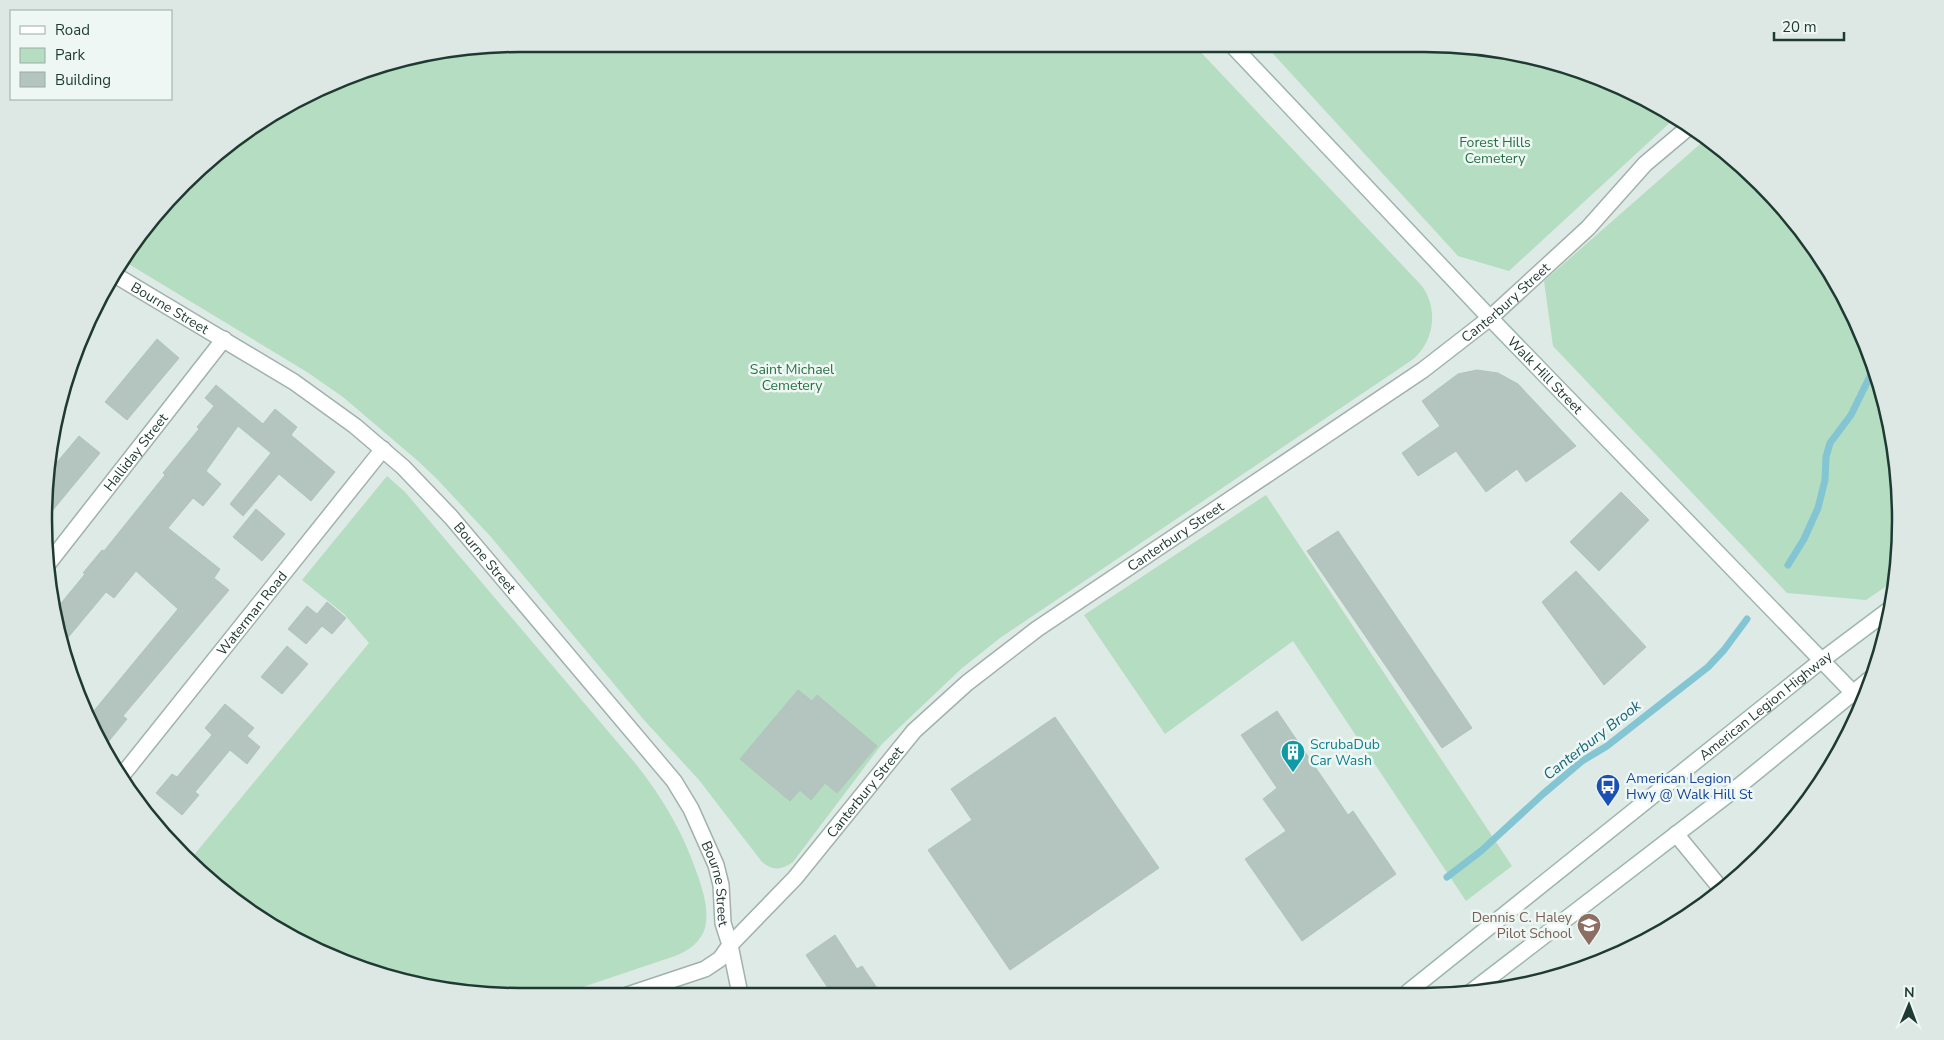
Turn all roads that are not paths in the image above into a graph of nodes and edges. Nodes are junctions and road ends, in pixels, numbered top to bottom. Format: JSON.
{"nodes":[{"id":1,"x":1240,"y":53,"type":"edge"},
{"id":2,"x":1684,"y":131,"type":"edge"},
{"id":3,"x":120,"y":278,"type":"edge"},
{"id":4,"x":1490,"y":318,"type":"junction"},
{"id":5,"x":224,"y":339,"type":"junction"},
{"id":6,"x":382,"y":449,"type":"junction"},
{"id":7,"x":54,"y":556,"type":"edge"},
{"id":8,"x":1882,"y":615,"type":"edge"},
{"id":9,"x":1822,"y":660,"type":"junction"},
{"id":10,"x":1857,"y":698,"type":"edge"},
{"id":11,"x":1856,"y":699,"type":"edge"},
{"id":12,"x":126,"y":771,"type":"edge"},
{"id":13,"x":1676,"y":834,"type":"junction"},
{"id":14,"x":1717,"y":884,"type":"edge"},
{"id":15,"x":730,"y":945,"type":"junction"},
{"id":16,"x":1481,"y":984,"type":"edge"},
{"id":17,"x":648,"y":988,"type":"edge"},
{"id":18,"x":739,"y":988,"type":"edge"},
{"id":19,"x":1413,"y":988,"type":"edge"}],
"edges":[{"from":1,"to":4,"type":"street","name":"Walk Hill Street"},
{"from":2,"to":4,"type":"street","name":"Canterbury Street"},
{"from":3,"to":5,"type":"street","name":"Bourne Street"},
{"from":4,"to":9,"type":"street","name":"Walk Hill Street"},
{"from":4,"to":15,"type":"street","name":"Canterbury Street"},
{"from":5,"to":6,"type":"street","name":"Bourne Street"},
{"from":5,"to":7,"type":"street","name":"Halliday Street"},
{"from":6,"to":12,"type":"street","name":"Waterman Road"},
{"from":6,"to":15,"type":"street","name":"Bourne Street"},
{"from":8,"to":9,"type":"street","name":"American Legion Highway"},
{"from":9,"to":10,"type":"street","name":"Walk Hill Street"},
{"from":9,"to":19,"type":"street","name":"American Legion Highway"},
{"from":11,"to":13,"type":"street"},
{"from":13,"to":14,"type":"street"},
{"from":13,"to":16,"type":"street"},
{"from":15,"to":17,"type":"street","name":"Canterbury Street"},
{"from":15,"to":18,"type":"street"}]}
